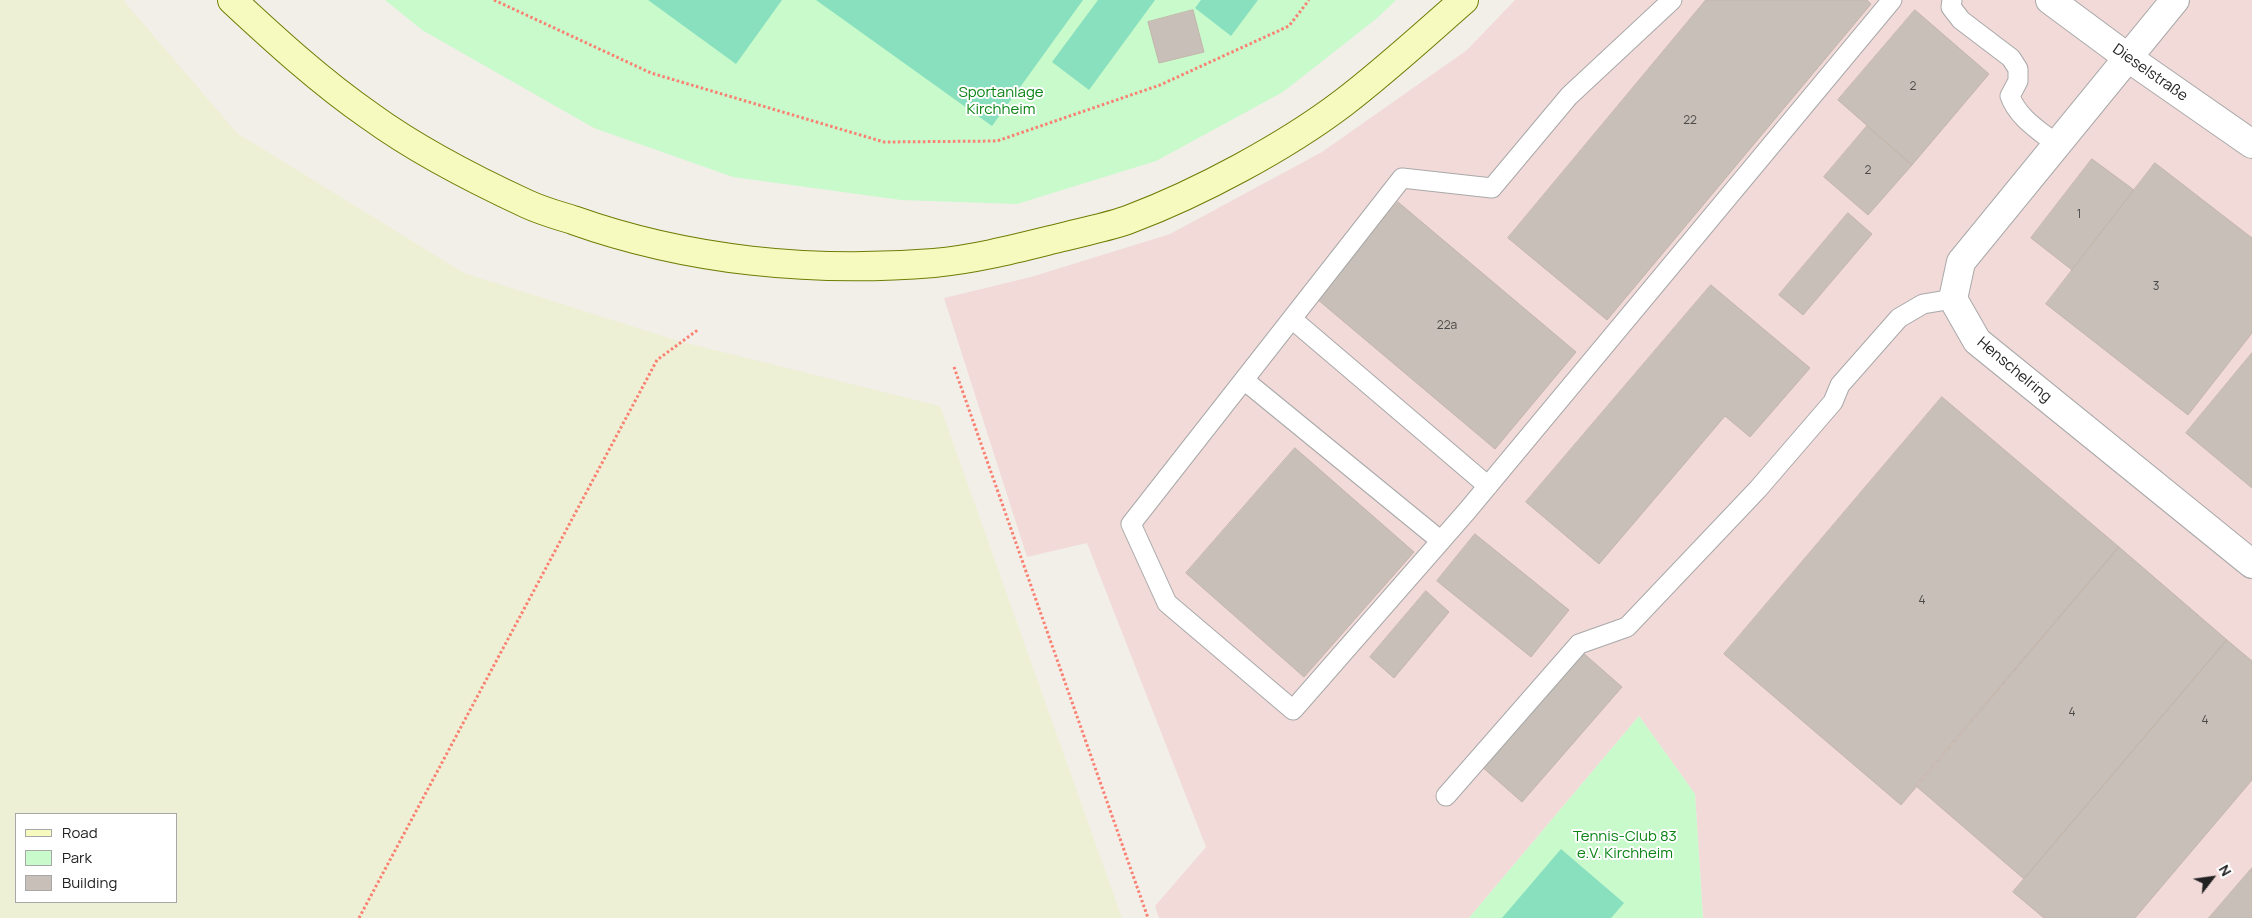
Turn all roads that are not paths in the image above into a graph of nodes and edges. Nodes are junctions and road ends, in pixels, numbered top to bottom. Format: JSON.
{"nodes":[{"id":1,"x":232,"y":0,"type":"edge"},
{"id":2,"x":1464,"y":0,"type":"edge"},
{"id":3,"x":1672,"y":0,"type":"edge"},
{"id":4,"x":1892,"y":0,"type":"edge"},
{"id":5,"x":1952,"y":0,"type":"edge"},
{"id":6,"x":2050,"y":0,"type":"edge"},
{"id":7,"x":2175,"y":0,"type":"edge"},
{"id":8,"x":2127,"y":57,"type":"junction"},
{"id":9,"x":2056,"y":144,"type":"junction"},
{"id":10,"x":2252,"y":144,"type":"edge"},
{"id":11,"x":1953,"y":299,"type":"junction"},
{"id":12,"x":1292,"y":319,"type":"junction"},
{"id":13,"x":1244,"y":380,"type":"junction"},
{"id":14,"x":1488,"y":486,"type":"junction"},
{"id":15,"x":1441,"y":541,"type":"junction"},
{"id":16,"x":2252,"y":564,"type":"edge"},
{"id":17,"x":1446,"y":796,"type":"dead end"}],
"edges":[{"from":1,"to":2,"type":"main road"},
{"from":3,"to":12,"type":"lane"},
{"from":4,"to":14,"type":"lane"},
{"from":5,"to":9,"type":"lane"},
{"from":6,"to":8,"type":"street","name":"Dieselstraße"},
{"from":7,"to":8,"type":"street"},
{"from":8,"to":9,"type":"street"},
{"from":8,"to":10,"type":"street","name":"Dieselstraße"},
{"from":9,"to":11,"type":"street"},
{"from":11,"to":16,"type":"street","name":"Henschelring"},
{"from":11,"to":17,"type":"lane"},
{"from":12,"to":13,"type":"lane"},
{"from":12,"to":14,"type":"lane"},
{"from":13,"to":15,"type":"lane"},
{"from":13,"to":15,"type":"lane"},
{"from":14,"to":15,"type":"lane"}]}
